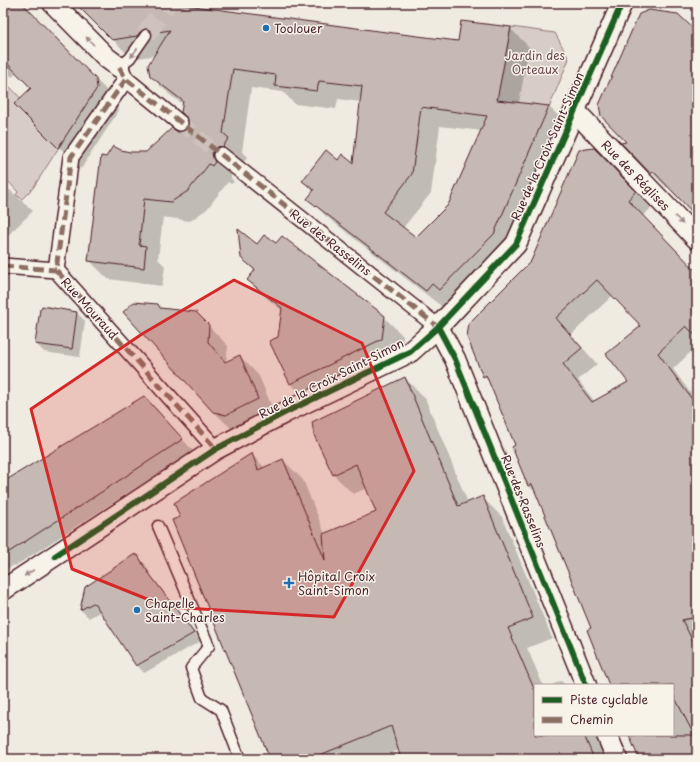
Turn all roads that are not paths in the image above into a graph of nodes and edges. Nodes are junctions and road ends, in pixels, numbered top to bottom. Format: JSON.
{"nodes":[{"id":1,"x":53,"y":3,"type":"edge"},
{"id":2,"x":622,"y":3,"type":"edge"},
{"id":3,"x":146,"y":35,"type":"tunnel mouth"},
{"id":4,"x":122,"y":73,"type":"junction"},
{"id":5,"x":575,"y":111,"type":"junction"},
{"id":6,"x":180,"y":123,"type":"tunnel mouth"},
{"id":7,"x":221,"y":155,"type":"tunnel mouth"},
{"id":8,"x":697,"y":239,"type":"edge"},
{"id":9,"x":3,"y":266,"type":"edge"},
{"id":10,"x":56,"y":270,"type":"junction"},
{"id":11,"x":438,"y":327,"type":"junction"},
{"id":12,"x":216,"y":449,"type":"junction"},
{"id":13,"x":158,"y":526,"type":"dead end"},
{"id":14,"x":3,"y":590,"type":"edge"},
{"id":15,"x":586,"y":684,"type":"edge"},
{"id":16,"x":607,"y":736,"type":"edge"},
{"id":17,"x":240,"y":759,"type":"edge"},
{"id":18,"x":617,"y":759,"type":"edge"}],
"edges":[{"from":4,"to":1,"type":"street","one_way":true},
{"from":2,"to":5,"type":"street","name":"Rue de la Croix Saint-Simon"},
{"from":3,"to":4,"type":"lane","name":"Rue Mouraud","one_way":true},
{"from":4,"to":6,"type":"street"},
{"from":4,"to":10,"type":"street","name":"Rue Mouraud"},
{"from":5,"to":8,"type":"street","name":"Rue des Réglises","one_way":true},
{"from":5,"to":11,"type":"street","name":"Rue de la Croix Saint-Simon"},
{"from":7,"to":11,"type":"street","name":"Rue des Rasselins"},
{"from":9,"to":10,"type":"street"},
{"from":10,"to":12,"type":"street","name":"Rue Mouraud"},
{"from":11,"to":12,"type":"street","name":"Rue de la Croix Saint-Simon"},
{"from":11,"to":15,"type":"street","name":"Rue des Rasselins"},
{"from":12,"to":14,"type":"street","name":"Rue de la Croix Saint-Simon","one_way":true},
{"from":13,"to":17,"type":"lane"},
{"from":16,"to":18,"type":"street"}]}
